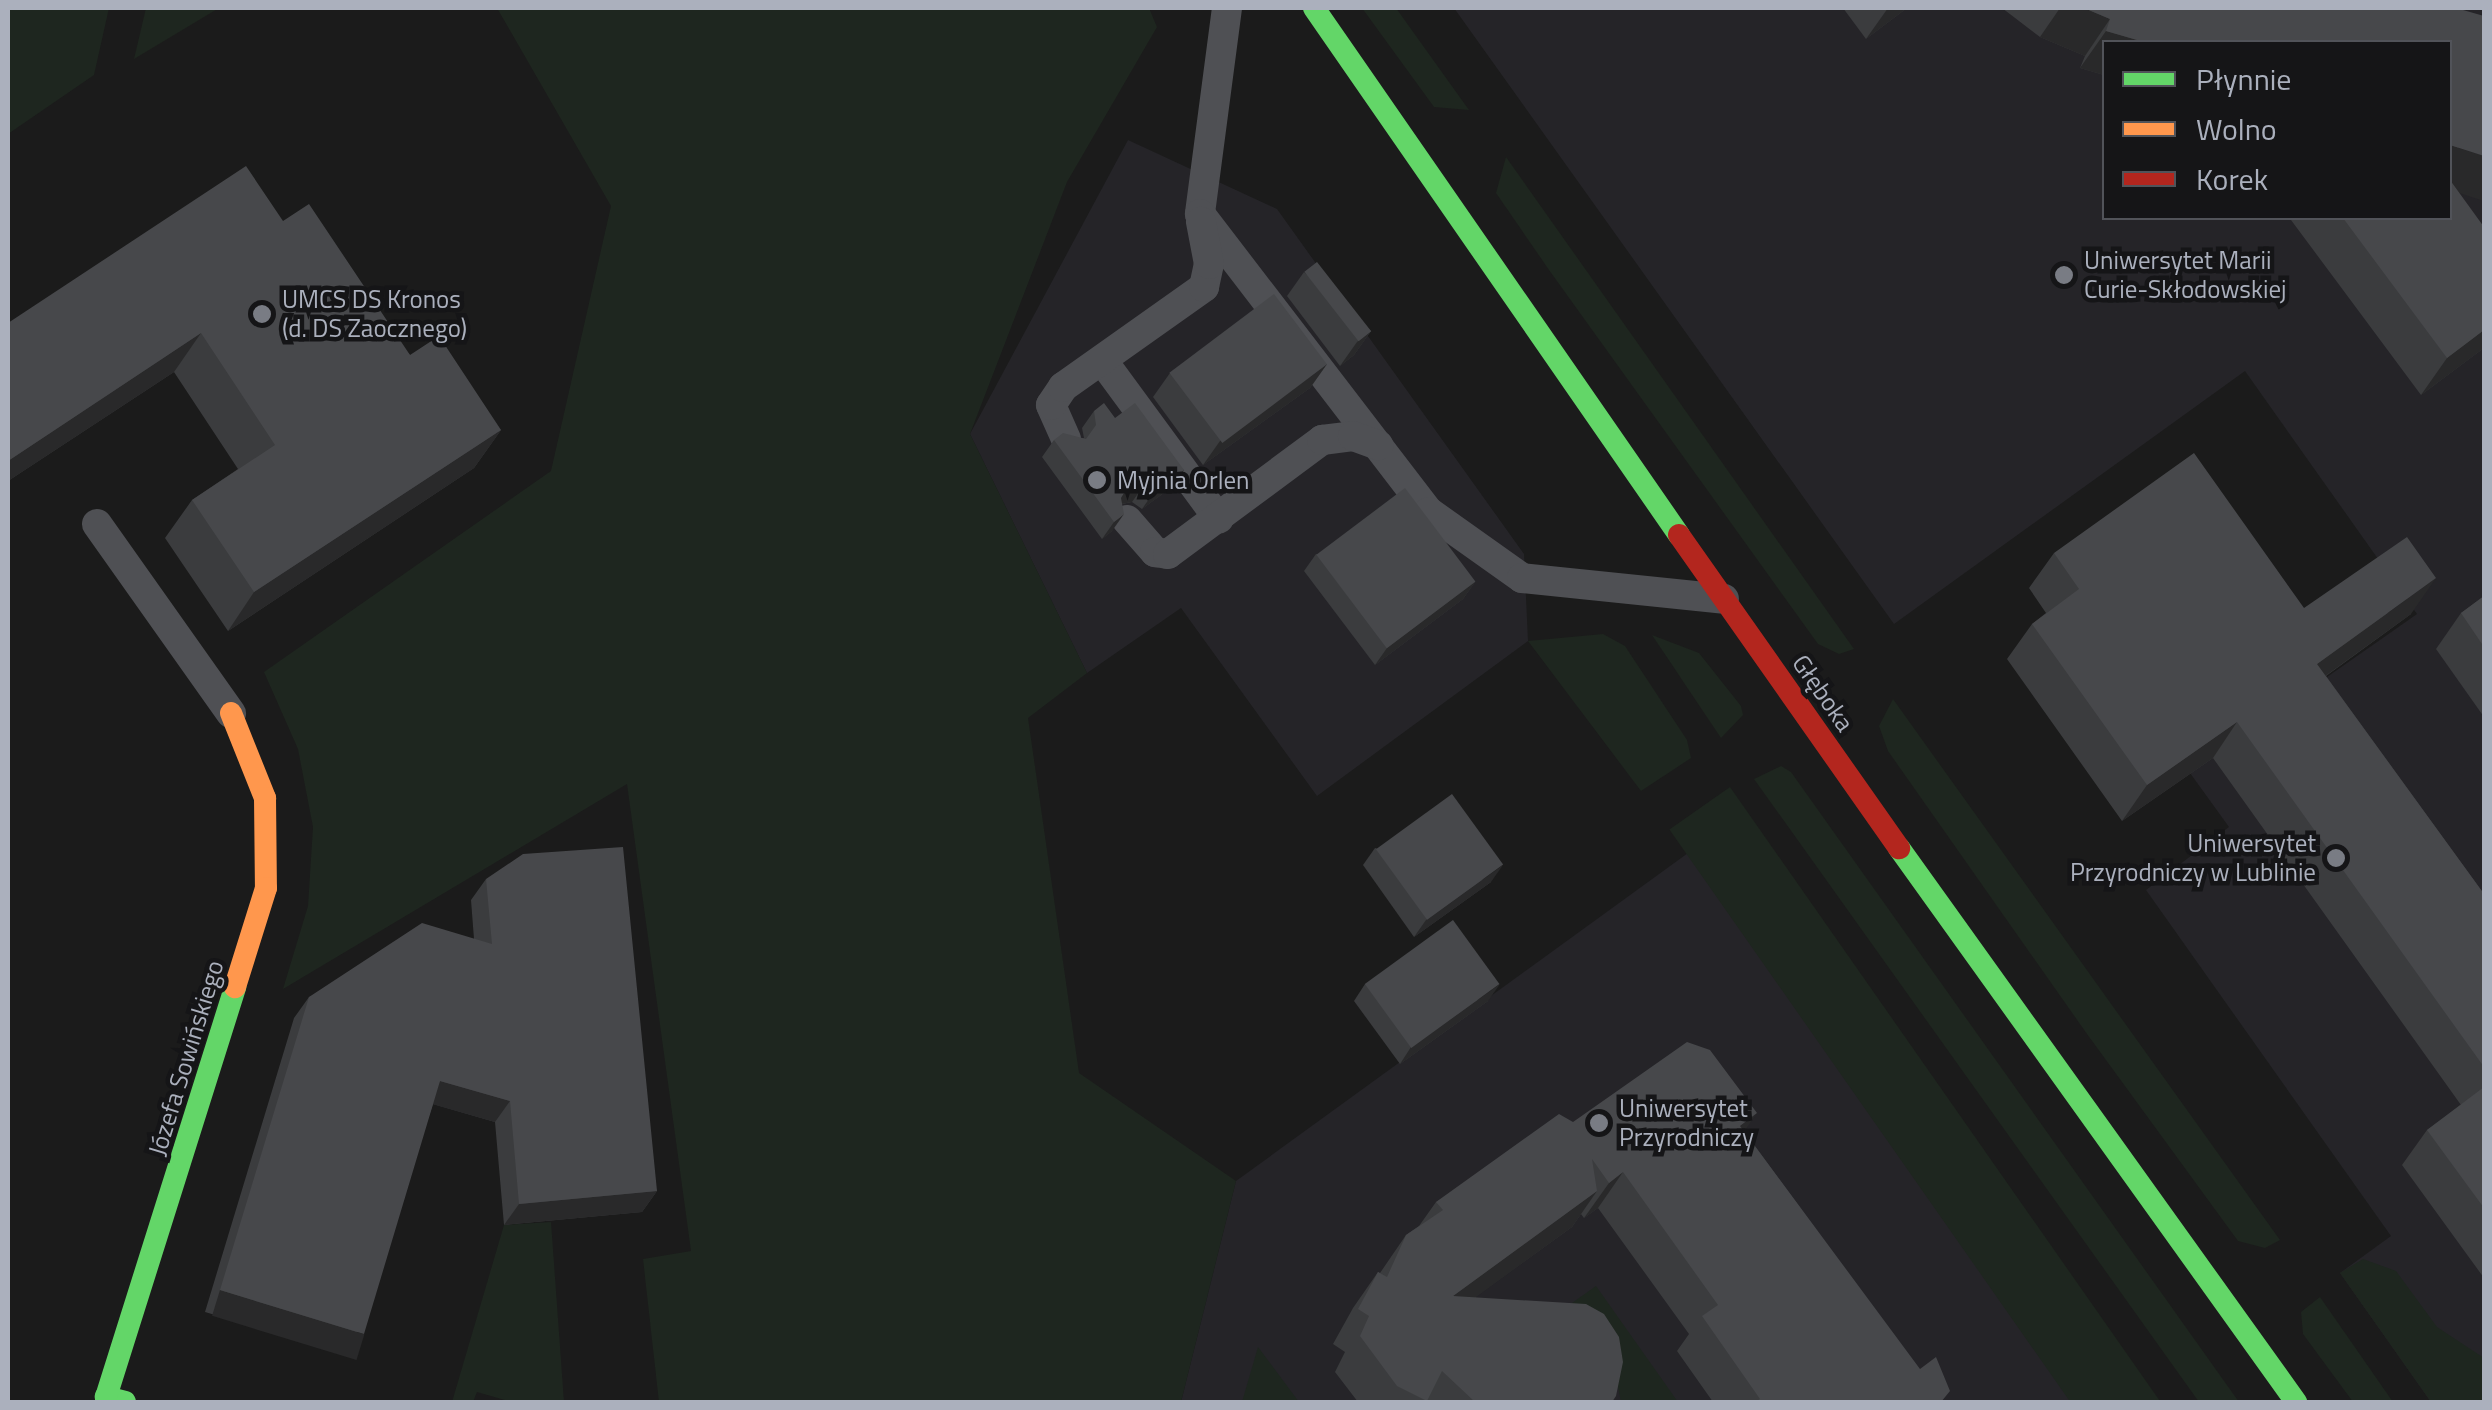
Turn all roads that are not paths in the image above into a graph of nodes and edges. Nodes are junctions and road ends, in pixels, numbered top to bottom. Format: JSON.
{"nodes":[{"id":1,"x":1227,"y":8,"type":"edge"},
{"id":2,"x":1314,"y":8,"type":"edge"},
{"id":3,"x":1200,"y":214,"type":"junction"},
{"id":4,"x":1102,"y":360,"type":"junction"},
{"id":5,"x":1066,"y":439,"type":"edge"},
{"id":6,"x":1378,"y":446,"type":"junction"},
{"id":7,"x":1127,"y":520,"type":"edge"},
{"id":8,"x":1219,"y":520,"type":"junction"},
{"id":9,"x":97,"y":524,"type":"dead end"},
{"id":10,"x":1724,"y":599,"type":"junction"},
{"id":11,"x":230,"y":712,"type":"joint"},
{"id":12,"x":125,"y":1402,"type":"edge"},
{"id":13,"x":2296,"y":1402,"type":"edge"}],
"edges":[{"from":1,"to":3,"type":"lane"},
{"from":2,"to":10,"type":"street","name":"Głęboka"},
{"from":3,"to":4,"type":"lane"},
{"from":3,"to":6,"type":"lane"},
{"from":4,"to":5,"type":"lane"},
{"from":4,"to":8,"type":"lane"},
{"from":6,"to":8,"type":"lane"},
{"from":6,"to":10,"type":"lane"},
{"from":7,"to":8,"type":"lane"},
{"from":9,"to":11,"type":"lane"},
{"from":10,"to":13,"type":"street","name":"Głęboka"},
{"from":11,"to":12,"type":"street","name":"Józefa Sowińskiego"}]}
